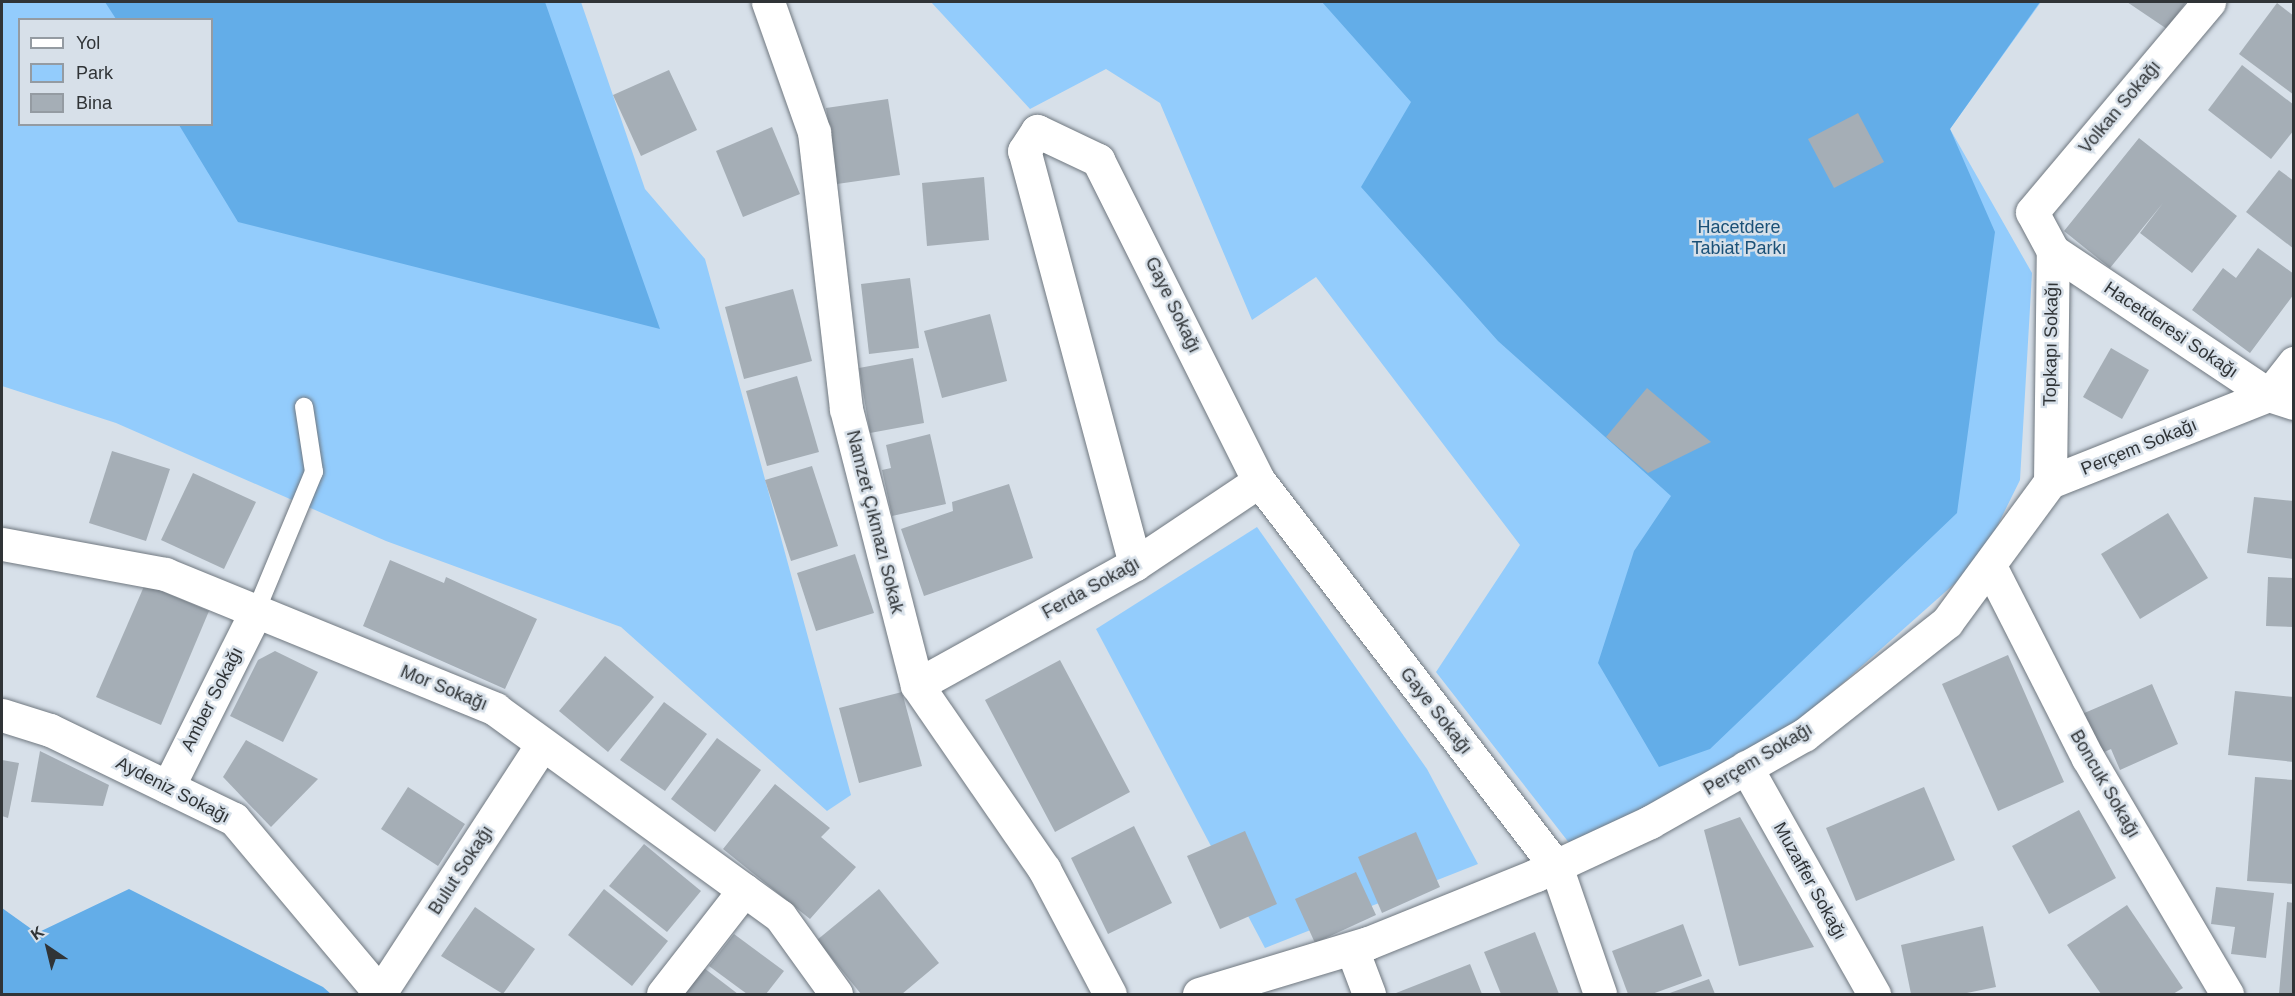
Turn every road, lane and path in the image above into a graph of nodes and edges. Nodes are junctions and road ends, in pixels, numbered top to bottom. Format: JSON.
{"nodes":[{"id":1,"x":768,"y":2,"type":"edge"},
{"id":2,"x":2209,"y":2,"type":"edge"},
{"id":3,"x":2032,"y":212,"type":"joint"},
{"id":4,"x":2053,"y":251,"type":"junction"},
{"id":5,"x":2294,"y":363,"type":"edge"},
{"id":6,"x":2281,"y":399,"type":"edge"},
{"id":7,"x":304,"y":407,"type":"dead end"},
{"id":8,"x":1259,"y":481,"type":"junction"},
{"id":9,"x":2050,"y":482,"type":"junction"},
{"id":10,"x":2,"y":543,"type":"edge"},
{"id":11,"x":1136,"y":564,"type":"junction"},
{"id":12,"x":1991,"y":568,"type":"junction"},
{"id":13,"x":256,"y":611,"type":"junction"},
{"id":14,"x":917,"y":685,"type":"junction"},
{"id":15,"x":2,"y":715,"type":"edge"},
{"id":16,"x":542,"y":746,"type":"junction"},
{"id":17,"x":1746,"y":768,"type":"junction"},
{"id":18,"x":168,"y":787,"type":"junction"},
{"id":19,"x":1556,"y":866,"type":"junction"},
{"id":20,"x":744,"y":890,"type":"junction"},
{"id":21,"x":1352,"y":949,"type":"junction"},
{"id":22,"x":381,"y":994,"type":"edge"},
{"id":23,"x":663,"y":994,"type":"edge"},
{"id":24,"x":837,"y":994,"type":"edge"},
{"id":25,"x":1110,"y":994,"type":"edge"},
{"id":26,"x":1200,"y":994,"type":"edge"},
{"id":27,"x":1369,"y":994,"type":"edge"},
{"id":28,"x":1600,"y":994,"type":"edge"},
{"id":29,"x":1874,"y":994,"type":"edge"},
{"id":30,"x":2227,"y":994,"type":"edge"}],
"edges":[{"from":1,"to":14,"type":"street","name":"Namzet Çıkmazı Sokak"},
{"from":2,"to":3,"type":"street","name":"Volkan Sokağı"},
{"from":3,"to":4,"type":"street","name":"Topkapı Sokağı"},
{"from":4,"to":6,"type":"street","name":"Hacetderesi Sokağı"},
{"from":4,"to":9,"type":"street","name":"Topkapı Sokağı"},
{"from":5,"to":6,"type":"street"},
{"from":6,"to":9,"type":"street","name":"Perçem Sokağı"},
{"from":7,"to":13,"type":"lane"},
{"from":8,"to":11,"type":"street","name":"Ferda Sokağı"},
{"from":8,"to":11,"type":"street","name":"Gaye Sokağı"},
{"from":8,"to":19,"type":"street","name":"Gaye Sokağı"},
{"from":9,"to":12,"type":"street","name":"Perçem Sokağı"},
{"from":10,"to":13,"type":"street","name":"Mor Sokağı"},
{"from":11,"to":14,"type":"street","name":"Ferda Sokağı"},
{"from":12,"to":17,"type":"street","name":"Perçem Sokağı"},
{"from":12,"to":30,"type":"street","name":"Boncuk Sokağı"},
{"from":13,"to":16,"type":"street","name":"Mor Sokağı"},
{"from":13,"to":18,"type":"street","name":"Amber Sokağı"},
{"from":14,"to":25,"type":"street","name":"Namzet Çıkmazı Sokak"},
{"from":15,"to":18,"type":"street","name":"Aydeniz Sokağı"},
{"from":16,"to":20,"type":"street","name":"Mor Sokağı"},
{"from":16,"to":22,"type":"street","name":"Bulut Sokağı"},
{"from":17,"to":19,"type":"street","name":"Perçem Sokağı"},
{"from":17,"to":29,"type":"street","name":"Muzaffer Sokağı"},
{"from":18,"to":22,"type":"street","name":"Aydeniz Sokağı"},
{"from":19,"to":21,"type":"street","name":"Perçem Sokağı"},
{"from":19,"to":28,"type":"street","name":"Gaye Sokağı"},
{"from":20,"to":23,"type":"street"},
{"from":20,"to":24,"type":"street","name":"Mor Sokağı"},
{"from":21,"to":26,"type":"street","name":"Perçem Sokağı"},
{"from":21,"to":27,"type":"street"}]}
